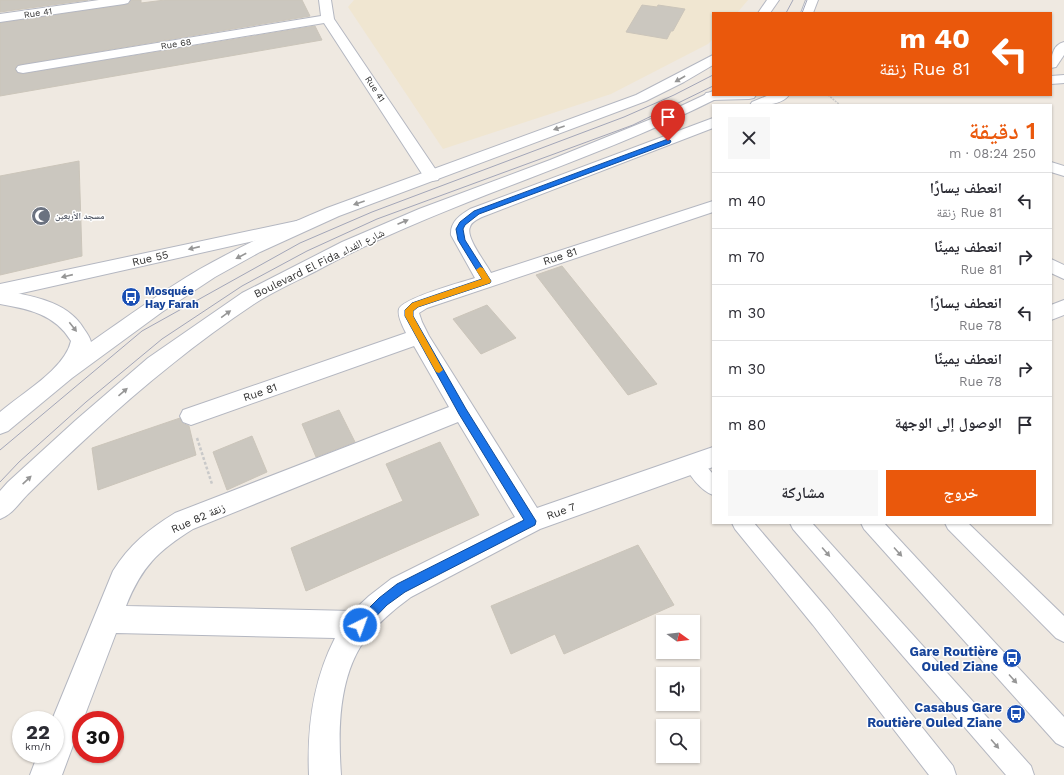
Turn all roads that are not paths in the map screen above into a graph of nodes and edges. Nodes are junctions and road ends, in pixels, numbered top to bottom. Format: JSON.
{"nodes":[{"id":1,"x":19,"y":0,"type":"edge"},
{"id":2,"x":124,"y":0,"type":"edge"},
{"id":3,"x":325,"y":0,"type":"edge"},
{"id":4,"x":773,"y":0,"type":"edge"},
{"id":5,"x":812,"y":0,"type":"edge"},
{"id":6,"x":765,"y":12,"type":"edge"},
{"id":7,"x":807,"y":12,"type":"edge"},
{"id":8,"x":18,"y":16,"type":"junction"},
{"id":9,"x":0,"y":18,"type":"edge"},
{"id":10,"x":328,"y":18,"type":"junction"},
{"id":11,"x":1064,"y":46,"type":"edge"},
{"id":12,"x":712,"y":60,"type":"edge"},
{"id":13,"x":1052,"y":63,"type":"edge"},
{"id":14,"x":23,"y":69,"type":"dead end"},
{"id":15,"x":1064,"y":79,"type":"edge"},
{"id":16,"x":1052,"y":80,"type":"edge"},
{"id":17,"x":712,"y":96,"type":"edge"},
{"id":18,"x":780,"y":96,"type":"edge"},
{"id":19,"x":760,"y":104,"type":"edge"},
{"id":20,"x":671,"y":116,"type":"junction"},
{"id":21,"x":712,"y":123,"type":"edge"},
{"id":22,"x":696,"y":130,"type":"junction"},
{"id":23,"x":1052,"y":167,"type":"edge"},
{"id":24,"x":1064,"y":171,"type":"edge"},
{"id":25,"x":432,"y":176,"type":"junction"},
{"id":26,"x":712,"y":206,"type":"edge"},
{"id":27,"x":301,"y":225,"type":"junction"},
{"id":28,"x":1052,"y":266,"type":"edge"},
{"id":29,"x":1064,"y":273,"type":"edge"},
{"id":30,"x":487,"y":281,"type":"junction"},
{"id":31,"x":0,"y":292,"type":"edge"},
{"id":32,"x":0,"y":297,"type":"edge"},
{"id":33,"x":1064,"y":307,"type":"edge"},
{"id":34,"x":1052,"y":313,"type":"edge"},
{"id":35,"x":419,"y":336,"type":"junction"},
{"id":36,"x":65,"y":372,"type":"junction"},
{"id":37,"x":463,"y":411,"type":"junction"},
{"id":38,"x":191,"y":416,"type":"road end"},
{"id":39,"x":0,"y":426,"type":"edge"},
{"id":40,"x":703,"y":460,"type":"edge"},
{"id":41,"x":712,"y":484,"type":"edge"},
{"id":42,"x":0,"y":508,"type":"edge"},
{"id":43,"x":531,"y":521,"type":"junction"},
{"id":44,"x":743,"y":524,"type":"edge"},
{"id":45,"x":801,"y":524,"type":"edge"},
{"id":46,"x":872,"y":524,"type":"edge"},
{"id":47,"x":956,"y":524,"type":"edge"},
{"id":48,"x":107,"y":619,"type":"junction"},
{"id":49,"x":360,"y":625,"type":"junction"},
{"id":50,"x":1064,"y":631,"type":"edge"},
{"id":51,"x":64,"y":728,"type":"edge"},
{"id":52,"x":1064,"y":735,"type":"edge"},
{"id":53,"x":50,"y":763,"type":"edge"},
{"id":54,"x":46,"y":775,"type":"edge"},
{"id":55,"x":325,"y":775,"type":"edge"},
{"id":56,"x":944,"y":775,"type":"edge"},
{"id":57,"x":1022,"y":775,"type":"edge"}],
"edges":[{"from":1,"to":8,"type":"street"},
{"from":2,"to":8,"type":"street","name":"Rue 41"},
{"from":3,"to":10,"type":"street","name":"Rue 41"},
{"from":4,"to":6,"type":"street"},
{"from":5,"to":7,"type":"street"},
{"from":8,"to":9,"type":"street","name":"Rue 41"},
{"from":10,"to":14,"type":"street","name":"Rue 68"},
{"from":10,"to":25,"type":"street","name":"Rue 41"},
{"from":11,"to":13,"type":"street"},
{"from":12,"to":25,"type":"street","one_way":true},
{"from":15,"to":16,"type":"street"},
{"from":17,"to":20,"type":"street","name":"Boulevard El Fida شارع الفداء"},
{"from":18,"to":19,"type":"street"},
{"from":20,"to":22,"type":"street"},
{"from":42,"to":20,"type":"street","name":"Boulevard El Fida شارع الفداء","one_way":true},
{"from":21,"to":22,"type":"street"},
{"from":22,"to":30,"type":"street"},
{"from":23,"to":24,"type":"street"},
{"from":25,"to":27,"type":"street","one_way":true},
{"from":26,"to":30,"type":"street","name":"Rue 81"},
{"from":27,"to":31,"type":"street","name":"Rue 55","one_way":true},
{"from":27,"to":36,"type":"street","one_way":true},
{"from":28,"to":29,"type":"street"},
{"from":30,"to":35,"type":"street","name":"Rue 81"},
{"from":32,"to":36,"type":"street","one_way":true},
{"from":33,"to":34,"type":"street"},
{"from":35,"to":37,"type":"street"},
{"from":35,"to":38,"type":"street","name":"Rue 81"},
{"from":36,"to":39,"type":"street"},
{"from":37,"to":43,"type":"street"},
{"from":37,"to":48,"type":"street","name":"Rue 82 زنقة"},
{"from":40,"to":41,"type":"lane"},
{"from":40,"to":43,"type":"street","name":"Rue 7"},
{"from":43,"to":49,"type":"street","name":"Rue 7"},
{"from":44,"to":56,"type":"lane"},
{"from":45,"to":57,"type":"lane","one_way":true},
{"from":46,"to":52,"type":"lane","one_way":true},
{"from":47,"to":50,"type":"lane"},
{"from":48,"to":49,"type":"street"},
{"from":48,"to":51,"type":"street","name":"Rue 82 زنقة"},
{"from":49,"to":55,"type":"street","name":"Rue 7"},
{"from":53,"to":54,"type":"street","name":"Rue 82 زنقة"}]}
